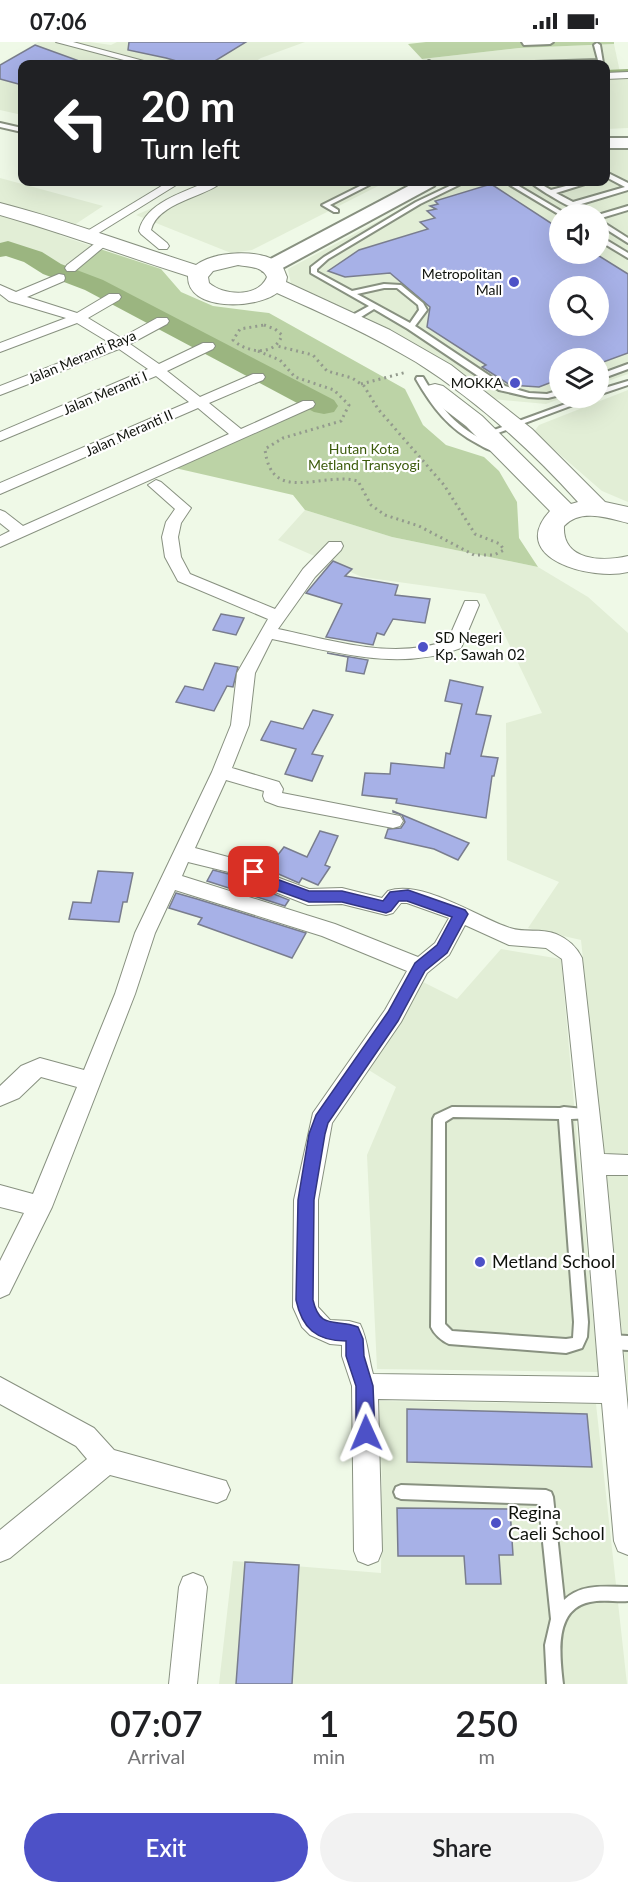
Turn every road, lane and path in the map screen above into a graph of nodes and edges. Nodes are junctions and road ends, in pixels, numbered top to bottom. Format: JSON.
{"nodes":[{"id":1,"x":61,"y":42,"type":"edge"},
{"id":2,"x":550,"y":42,"type":"edge"},
{"id":3,"x":524,"y":43,"type":"edge"},
{"id":4,"x":597,"y":45,"type":"dead end"},
{"id":5,"x":134,"y":60,"type":"edge"},
{"id":6,"x":601,"y":60,"type":"edge"},
{"id":7,"x":610,"y":65,"type":"edge"},
{"id":8,"x":628,"y":67,"type":"edge"},
{"id":9,"x":628,"y":75,"type":"edge"},
{"id":10,"x":610,"y":76,"type":"edge"},
{"id":11,"x":0,"y":125,"type":"edge"},
{"id":12,"x":18,"y":129,"type":"edge"},
{"id":13,"x":610,"y":133,"type":"edge"},
{"id":14,"x":628,"y":133,"type":"edge"},
{"id":15,"x":610,"y":143,"type":"edge"},
{"id":16,"x":628,"y":143,"type":"edge"},
{"id":17,"x":610,"y":177,"type":"edge"},
{"id":18,"x":168,"y":186,"type":"edge"},
{"id":19,"x":207,"y":186,"type":"edge"},
{"id":20,"x":364,"y":186,"type":"edge"},
{"id":21,"x":384,"y":186,"type":"edge"},
{"id":22,"x":420,"y":186,"type":"edge"},
{"id":23,"x":454,"y":186,"type":"edge"},
{"id":24,"x":515,"y":186,"type":"edge"},
{"id":25,"x":540,"y":186,"type":"edge"},
{"id":26,"x":572,"y":186,"type":"edge"},
{"id":27,"x":628,"y":187,"type":"edge"},
{"id":28,"x":551,"y":192,"type":"junction"},
{"id":29,"x":569,"y":204,"type":"edge"},
{"id":30,"x":574,"y":204,"type":"edge"},
{"id":31,"x":549,"y":206,"type":"edge"},
{"id":32,"x":628,"y":208,"type":"edge"},
{"id":33,"x":0,"y":209,"type":"edge"},
{"id":34,"x":336,"y":211,"type":"junction"},
{"id":35,"x":609,"y":215,"type":"edge"},
{"id":36,"x":609,"y":227,"type":"edge"},
{"id":37,"x":628,"y":230,"type":"edge"},
{"id":38,"x":618,"y":234,"type":"junction"},
{"id":39,"x":88,"y":235,"type":"junction"},
{"id":40,"x":319,"y":240,"type":"junction"},
{"id":41,"x":628,"y":241,"type":"edge"},
{"id":42,"x":609,"y":243,"type":"edge"},
{"id":43,"x":163,"y":246,"type":"junction"},
{"id":44,"x":342,"y":249,"type":"junction"},
{"id":45,"x":626,"y":253,"type":"edge"},
{"id":46,"x":250,"y":260,"type":"junction"},
{"id":47,"x":71,"y":268,"type":"dead end"},
{"id":48,"x":207,"y":268,"type":"junction"},
{"id":49,"x":59,"y":278,"type":"dead end"},
{"id":50,"x":268,"y":283,"type":"junction"},
{"id":51,"x":0,"y":289,"type":"edge"},
{"id":52,"x":350,"y":294,"type":"junction"},
{"id":53,"x":114,"y":297,"type":"dead end"},
{"id":54,"x":14,"y":298,"type":"junction"},
{"id":55,"x":0,"y":303,"type":"edge"},
{"id":56,"x":374,"y":306,"type":"junction"},
{"id":57,"x":79,"y":318,"type":"junction"},
{"id":58,"x":350,"y":320,"type":"junction"},
{"id":59,"x":162,"y":321,"type":"dead end"},
{"id":60,"x":411,"y":327,"type":"junction"},
{"id":61,"x":121,"y":343,"type":"junction"},
{"id":62,"x":208,"y":346,"type":"dead end"},
{"id":63,"x":277,"y":346,"type":"junction"},
{"id":64,"x":0,"y":348,"type":"edge"},
{"id":65,"x":258,"y":351,"type":"junction"},
{"id":66,"x":628,"y":366,"type":"edge"},
{"id":67,"x":156,"y":371,"type":"junction"},
{"id":68,"x":611,"y":373,"type":"joint"},
{"id":69,"x":413,"y":376,"type":"junction"},
{"id":70,"x":258,"y":377,"type":"dead end"},
{"id":71,"x":627,"y":383,"type":"edge"},
{"id":72,"x":361,"y":384,"type":"junction"},
{"id":73,"x":609,"y":389,"type":"edge"},
{"id":74,"x":0,"y":391,"type":"edge"},
{"id":75,"x":549,"y":396,"type":"edge"},
{"id":76,"x":198,"y":403,"type":"junction"},
{"id":77,"x":308,"y":404,"type":"dead end"},
{"id":78,"x":560,"y":408,"type":"edge"},
{"id":79,"x":513,"y":425,"type":"junction"},
{"id":80,"x":487,"y":434,"type":"junction"},
{"id":81,"x":240,"y":435,"type":"junction"},
{"id":82,"x":0,"y":437,"type":"edge"},
{"id":83,"x":508,"y":454,"type":"junction"},
{"id":84,"x":156,"y":485,"type":"dead end"},
{"id":85,"x":0,"y":489,"type":"edge"},
{"id":86,"x":596,"y":507,"type":"junction"},
{"id":87,"x":566,"y":513,"type":"junction"},
{"id":88,"x":0,"y":515,"type":"edge"},
{"id":89,"x":628,"y":515,"type":"edge"},
{"id":90,"x":21,"y":532,"type":"junction"},
{"id":91,"x":0,"y":542,"type":"edge"},
{"id":92,"x":334,"y":546,"type":"dead end"},
{"id":93,"x":619,"y":566,"type":"edge"},
{"id":94,"x":628,"y":591,"type":"edge"},
{"id":95,"x":471,"y":605,"type":"dead end"},
{"id":96,"x":273,"y":625,"type":"junction"},
{"id":97,"x":221,"y":772,"type":"junction"},
{"id":98,"x":393,"y":821,"type":"dead end"},
{"id":99,"x":183,"y":852,"type":"junction"},
{"id":100,"x":169,"y":880,"type":"junction"},
{"id":101,"x":460,"y":914,"type":"junction"},
{"id":102,"x":420,"y":967,"type":"junction"},
{"id":103,"x":91,"y":1081,"type":"junction"},
{"id":104,"x":0,"y":1096,"type":"edge"},
{"id":105,"x":564,"y":1112,"type":"junction"},
{"id":106,"x":589,"y":1114,"type":"junction"},
{"id":107,"x":594,"y":1164,"type":"junction"},
{"id":108,"x":628,"y":1165,"type":"edge"},
{"id":109,"x":0,"y":1196,"type":"edge"},
{"id":110,"x":40,"y":1207,"type":"junction"},
{"id":111,"x":0,"y":1286,"type":"edge"},
{"id":112,"x":619,"y":1342,"type":"edge"},
{"id":113,"x":364,"y":1386,"type":"junction"},
{"id":114,"x":612,"y":1389,"type":"junction"},
{"id":115,"x":0,"y":1390,"type":"edge"},
{"id":116,"x":106,"y":1461,"type":"junction"},
{"id":117,"x":217,"y":1490,"type":"dead end"},
{"id":118,"x":401,"y":1492,"type":"dead end"},
{"id":119,"x":628,"y":1541,"type":"edge"},
{"id":120,"x":0,"y":1548,"type":"edge"},
{"id":121,"x":368,"y":1551,"type":"dead end"},
{"id":122,"x":193,"y":1587,"type":"dead end"},
{"id":123,"x":628,"y":1594,"type":"edge"},
{"id":124,"x":558,"y":1617,"type":"junction"},
{"id":125,"x":183,"y":1684,"type":"edge"},
{"id":126,"x":555,"y":1684,"type":"edge"}],
"edges":[{"from":1,"to":5,"type":"street"},
{"from":2,"to":3,"type":"lane"},
{"from":4,"to":6,"type":"lane"},
{"from":7,"to":8,"type":"street"},
{"from":9,"to":10,"type":"street"},
{"from":11,"to":12,"type":"lane"},
{"from":13,"to":14,"type":"street"},
{"from":15,"to":16,"type":"street"},
{"from":17,"to":27,"type":"lane"},
{"from":18,"to":39,"type":"street"},
{"from":19,"to":43,"type":"street"},
{"from":20,"to":34,"type":"lane"},
{"from":21,"to":34,"type":"street"},
{"from":22,"to":40,"type":"street"},
{"from":23,"to":44,"type":"lane"},
{"from":24,"to":31,"type":"lane"},
{"from":25,"to":28,"type":"lane"},
{"from":26,"to":28,"type":"lane"},
{"from":27,"to":30,"type":"lane"},
{"from":28,"to":29,"type":"lane"},
{"from":32,"to":35,"type":"lane"},
{"from":33,"to":39,"type":"main road"},
{"from":34,"to":46,"type":"street"},
{"from":36,"to":38,"type":"lane"},
{"from":37,"to":38,"type":"lane"},
{"from":38,"to":41,"type":"lane"},
{"from":39,"to":43,"type":"main road"},
{"from":39,"to":47,"type":"street"},
{"from":39,"to":48,"type":"main road"},
{"from":40,"to":44,"type":"lane"},
{"from":40,"to":50,"type":"street"},
{"from":42,"to":45,"type":"lane"},
{"from":43,"to":48,"type":"main road"},
{"from":44,"to":52,"type":"lane"},
{"from":46,"to":48,"type":"main road"},
{"from":46,"to":50,"type":"main road"},
{"from":48,"to":50,"type":"main road"},
{"from":49,"to":54,"type":"street"},
{"from":50,"to":58,"type":"main road"},
{"from":50,"to":69,"type":"main road"},
{"from":51,"to":54,"type":"street"},
{"from":52,"to":56,"type":"lane"},
{"from":52,"to":60,"type":"lane"},
{"from":53,"to":57,"type":"street"},
{"from":54,"to":55,"type":"street"},
{"from":54,"to":57,"type":"street"},
{"from":56,"to":58,"type":"lane"},
{"from":56,"to":60,"type":"lane"},
{"from":57,"to":61,"type":"street"},
{"from":57,"to":64,"type":"street"},
{"from":58,"to":79,"type":"main road"},
{"from":59,"to":61,"type":"street","name":"Jalan Meranti Raya"},
{"from":60,"to":75,"type":"lane"},
{"from":61,"to":67,"type":"street"},
{"from":61,"to":74,"type":"street","name":"Jalan Meranti Raya"},
{"from":62,"to":67,"type":"street","name":"Jalan Meranti I"},
{"from":63,"to":65,"type":"path"},
{"from":63,"to":65,"type":"path"},
{"from":63,"to":72,"type":"path"},
{"from":65,"to":72,"type":"path"},
{"from":66,"to":68,"type":"lane"},
{"from":67,"to":76,"type":"street"},
{"from":67,"to":82,"type":"street","name":"Jalan Meranti I"},
{"from":68,"to":71,"type":"lane"},
{"from":69,"to":72,"type":"path"},
{"from":69,"to":80,"type":"main road"},
{"from":69,"to":83,"type":"lane"},
{"from":70,"to":76,"type":"street","name":"Jalan Meranti II"},
{"from":71,"to":73,"type":"lane"},
{"from":76,"to":81,"type":"street"},
{"from":76,"to":85,"type":"street","name":"Jalan Meranti II"},
{"from":77,"to":81,"type":"street"},
{"from":78,"to":79,"type":"lane"},
{"from":79,"to":80,"type":"lane"},
{"from":79,"to":86,"type":"main road"},
{"from":80,"to":83,"type":"main road"},
{"from":81,"to":90,"type":"street"},
{"from":83,"to":87,"type":"main road"},
{"from":84,"to":96,"type":"street"},
{"from":86,"to":87,"type":"main road"},
{"from":86,"to":89,"type":"main road"},
{"from":87,"to":93,"type":"main road"},
{"from":88,"to":90,"type":"street"},
{"from":90,"to":91,"type":"street"},
{"from":92,"to":96,"type":"street"},
{"from":93,"to":94,"type":"main road"},
{"from":95,"to":96,"type":"street"},
{"from":96,"to":97,"type":"street"},
{"from":97,"to":98,"type":"street"},
{"from":97,"to":99,"type":"street"},
{"from":99,"to":100,"type":"street"},
{"from":99,"to":101,"type":"street"},
{"from":100,"to":102,"type":"street"},
{"from":100,"to":103,"type":"street"},
{"from":101,"to":102,"type":"street"},
{"from":101,"to":106,"type":"street"},
{"from":102,"to":113,"type":"street"},
{"from":103,"to":104,"type":"street"},
{"from":103,"to":110,"type":"street"},
{"from":105,"to":105,"type":"lane"},
{"from":105,"to":106,"type":"lane"},
{"from":106,"to":107,"type":"street"},
{"from":107,"to":108,"type":"street"},
{"from":107,"to":112,"type":"street"},
{"from":109,"to":110,"type":"street"},
{"from":110,"to":111,"type":"street"},
{"from":112,"to":114,"type":"street"},
{"from":113,"to":114,"type":"street"},
{"from":113,"to":121,"type":"street"},
{"from":114,"to":119,"type":"street"},
{"from":115,"to":116,"type":"street"},
{"from":116,"to":117,"type":"street"},
{"from":116,"to":120,"type":"street"},
{"from":118,"to":124,"type":"lane"},
{"from":122,"to":125,"type":"street"},
{"from":123,"to":124,"type":"lane"},
{"from":124,"to":126,"type":"lane"}]}
